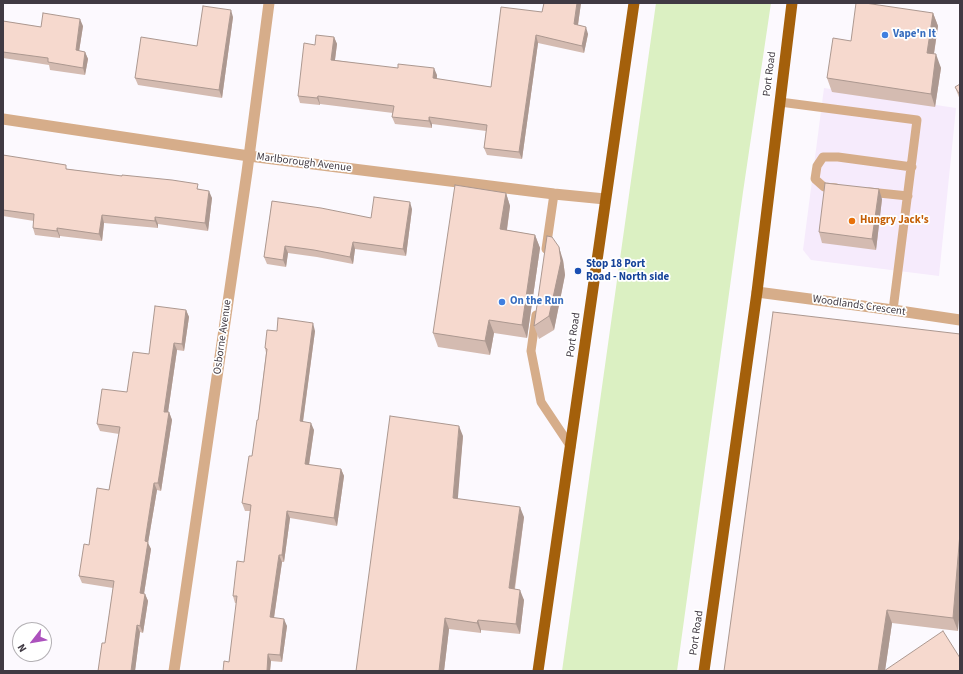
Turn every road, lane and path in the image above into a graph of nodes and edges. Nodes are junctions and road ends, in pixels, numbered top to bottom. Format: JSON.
{"nodes":[{"id":1,"x":268,"y":3,"type":"edge"},
{"id":2,"x":634,"y":3,"type":"edge"},
{"id":3,"x":792,"y":3,"type":"edge"},
{"id":4,"x":780,"y":102,"type":"junction"},
{"id":5,"x":3,"y":120,"type":"edge"},
{"id":6,"x":249,"y":156,"type":"junction"},
{"id":7,"x":912,"y":167,"type":"junction"},
{"id":8,"x":847,"y":189,"type":"edge"},
{"id":9,"x":862,"y":191,"type":"edge"},
{"id":10,"x":554,"y":194,"type":"junction"},
{"id":11,"x":908,"y":196,"type":"junction"},
{"id":12,"x":605,"y":199,"type":"junction"},
{"id":13,"x":544,"y":260,"type":"edge"},
{"id":14,"x":757,"y":292,"type":"junction"},
{"id":15,"x":537,"y":305,"type":"edge"},
{"id":16,"x":893,"y":310,"type":"junction"},
{"id":17,"x":960,"y":320,"type":"edge"},
{"id":18,"x":571,"y":447,"type":"junction"},
{"id":19,"x":174,"y":671,"type":"edge"},
{"id":20,"x":538,"y":671,"type":"edge"},
{"id":21,"x":704,"y":671,"type":"edge"}],
"edges":[{"from":1,"to":6,"type":"street","name":"Osborne Avenue"},
{"from":2,"to":12,"type":"highway","name":"Port Road"},
{"from":3,"to":4,"type":"highway","name":"Port Road"},
{"from":4,"to":7,"type":"lane"},
{"from":4,"to":14,"type":"highway","name":"Port Road"},
{"from":5,"to":6,"type":"street","name":"Marlborough Avenue"},
{"from":6,"to":10,"type":"street","name":"Marlborough Avenue"},
{"from":6,"to":19,"type":"street","name":"Osborne Avenue"},
{"from":7,"to":8,"type":"lane"},
{"from":7,"to":11,"type":"lane"},
{"from":9,"to":11,"type":"lane"},
{"from":10,"to":12,"type":"street","name":"Marlborough Avenue"},
{"from":10,"to":13,"type":"lane"},
{"from":11,"to":16,"type":"lane"},
{"from":12,"to":18,"type":"highway","name":"Port Road"},
{"from":14,"to":16,"type":"street","name":"Woodlands Crescent"},
{"from":14,"to":21,"type":"highway","name":"Port Road"},
{"from":15,"to":18,"type":"lane"},
{"from":16,"to":17,"type":"street","name":"Woodlands Crescent"},
{"from":18,"to":20,"type":"highway","name":"Port Road"}]}
